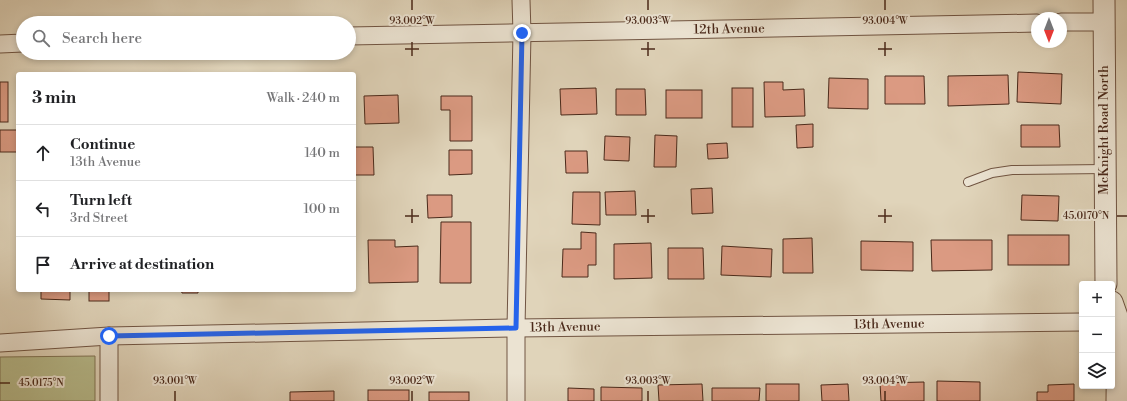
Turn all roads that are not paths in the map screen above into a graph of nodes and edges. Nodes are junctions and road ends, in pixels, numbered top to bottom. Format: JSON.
{"nodes":[{"id":1,"x":521,"y":0,"type":"edge"},
{"id":2,"x":1104,"y":0,"type":"edge"},
{"id":3,"x":1067,"y":22,"type":"edge"},
{"id":4,"x":1104,"y":22,"type":"junction"},
{"id":5,"x":1031,"y":23,"type":"edge"},
{"id":6,"x":522,"y":33,"type":"junction"},
{"id":7,"x":356,"y":36,"type":"edge"},
{"id":8,"x":16,"y":43,"type":"edge"},
{"id":9,"x":0,"y":44,"type":"edge"},
{"id":10,"x":1104,"y":169,"type":"junction"},
{"id":11,"x":968,"y":182,"type":"dead end"},
{"id":12,"x":1106,"y":281,"type":"edge"},
{"id":13,"x":1127,"y":296,"type":"edge"},
{"id":14,"x":1117,"y":315,"type":"edge"},
{"id":15,"x":1079,"y":322,"type":"edge"},
{"id":16,"x":516,"y":328,"type":"junction"},
{"id":17,"x":109,"y":336,"type":"junction"},
{"id":18,"x":0,"y":343,"type":"edge"},
{"id":19,"x":109,"y":401,"type":"edge"},
{"id":20,"x":516,"y":401,"type":"edge"},
{"id":21,"x":1117,"y":401,"type":"edge"}],
"edges":[{"from":1,"to":6,"type":"street"},
{"from":2,"to":4,"type":"street","name":"McKnight Road North"},
{"from":3,"to":4,"type":"street"},
{"from":4,"to":10,"type":"street","name":"McKnight Road North"},
{"from":5,"to":6,"type":"street","name":"12th Avenue"},
{"from":6,"to":7,"type":"street","name":"12th Avenue"},
{"from":6,"to":16,"type":"street"},
{"from":8,"to":9,"type":"street"},
{"from":10,"to":11,"type":"lane"},
{"from":10,"to":12,"type":"street","name":"McKnight Road North"},
{"from":13,"to":14,"type":"street"},
{"from":14,"to":21,"type":"street"},
{"from":15,"to":16,"type":"street","name":"13th Avenue"},
{"from":16,"to":17,"type":"street","name":"13th Avenue"},
{"from":16,"to":20,"type":"street"},
{"from":17,"to":18,"type":"street","name":"13th Avenue"},
{"from":17,"to":19,"type":"street"}]}
